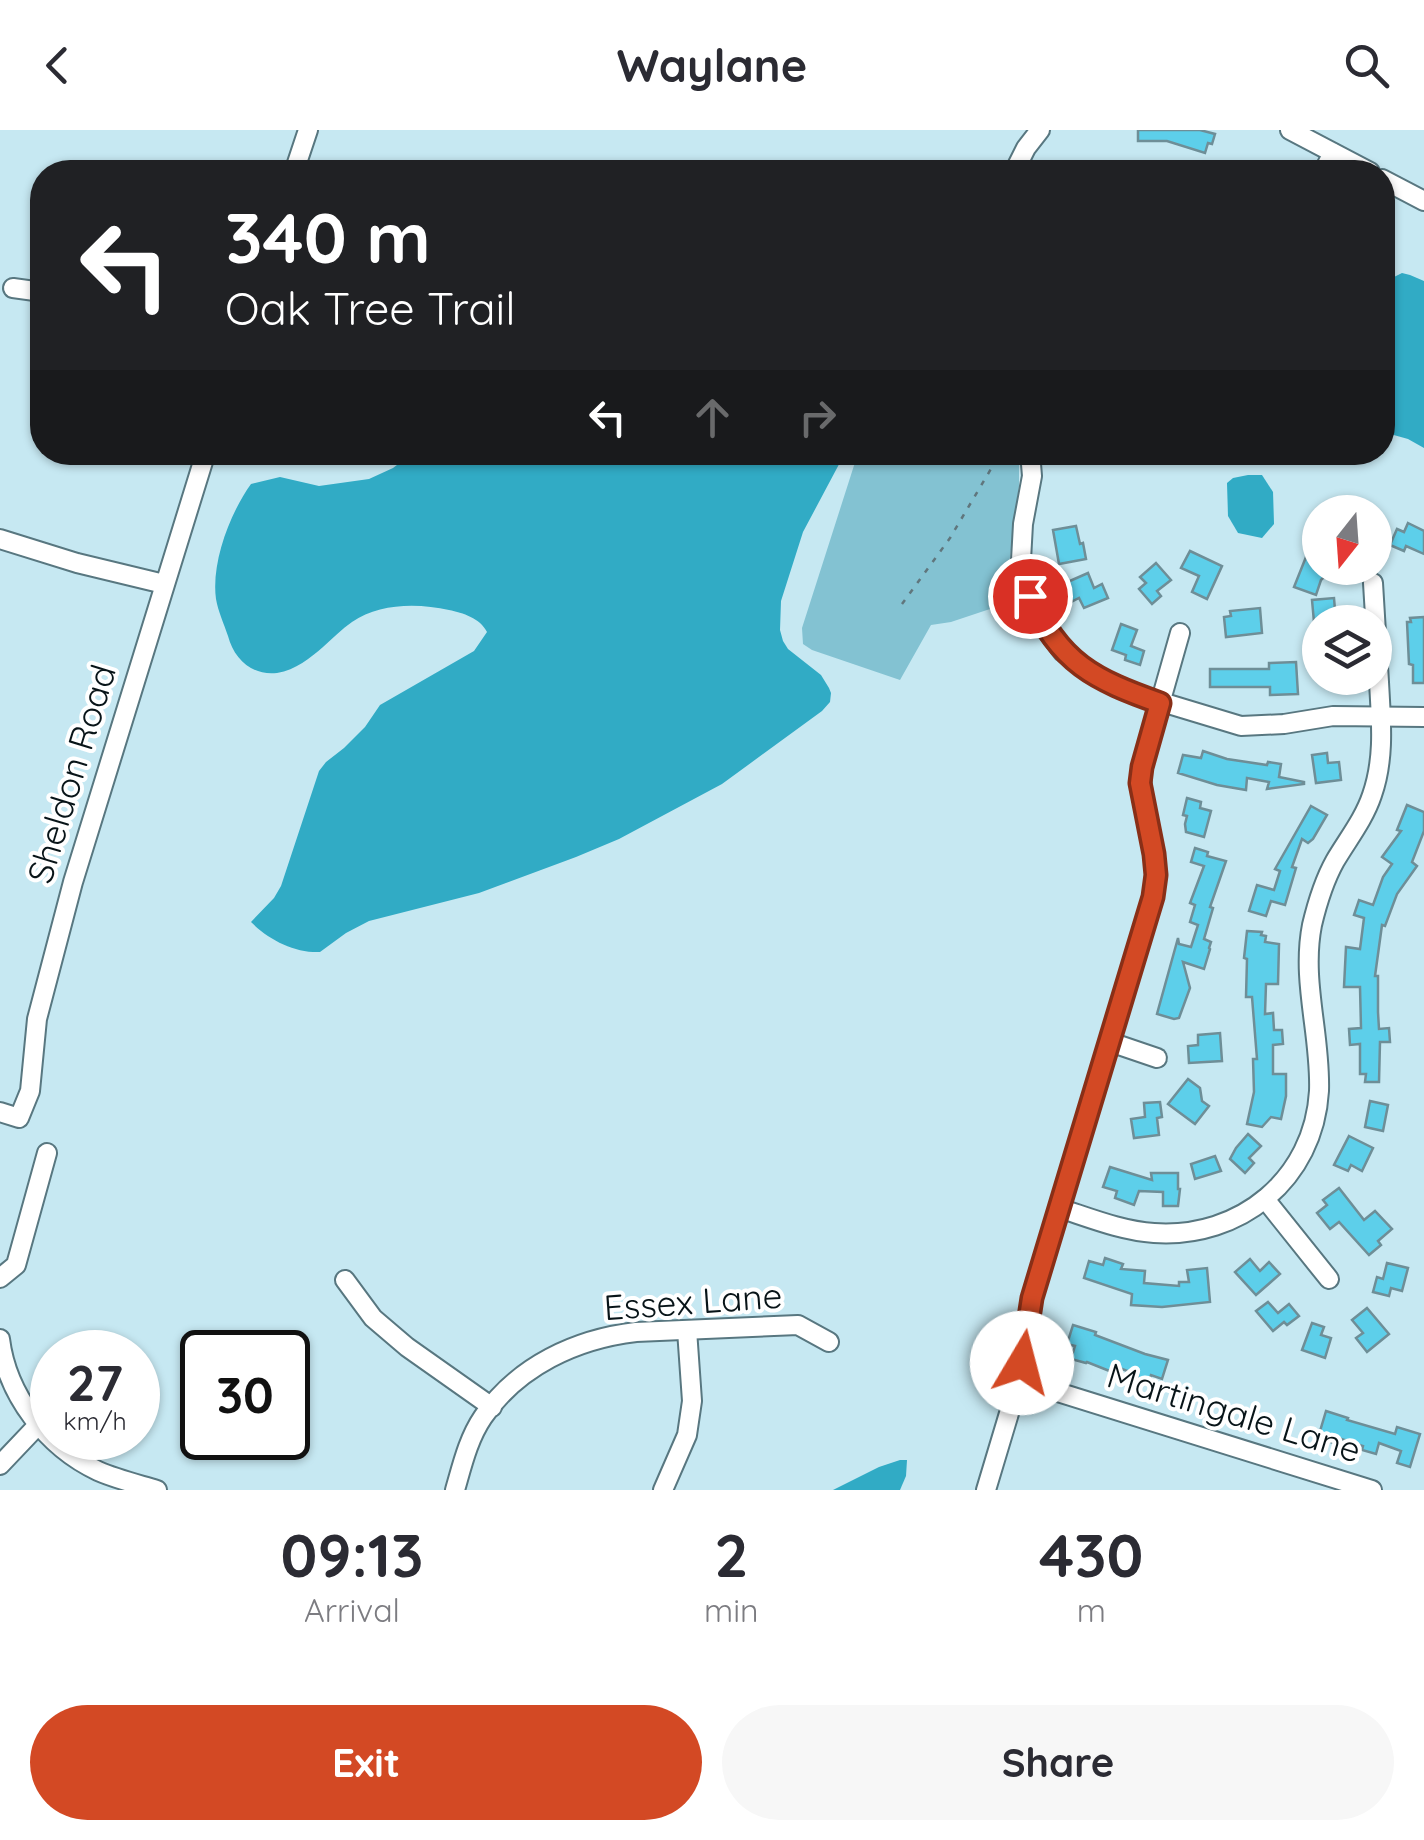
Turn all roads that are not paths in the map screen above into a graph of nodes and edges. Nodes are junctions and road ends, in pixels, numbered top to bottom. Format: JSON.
{"nodes":[{"id":1,"x":308,"y":130,"type":"edge"},
{"id":2,"x":1040,"y":130,"type":"edge"},
{"id":3,"x":1290,"y":130,"type":"edge"},
{"id":4,"x":1334,"y":153,"type":"junction"},
{"id":5,"x":298,"y":160,"type":"edge"},
{"id":6,"x":1020,"y":160,"type":"edge"},
{"id":7,"x":1330,"y":160,"type":"edge"},
{"id":8,"x":1347,"y":160,"type":"edge"},
{"id":9,"x":1395,"y":186,"type":"edge"},
{"id":10,"x":1424,"y":201,"type":"edge"},
{"id":11,"x":13,"y":288,"type":"dead end"},
{"id":12,"x":30,"y":290,"type":"edge"},
{"id":13,"x":202,"y":465,"type":"edge"},
{"id":14,"x":1031,"y":465,"type":"edge"},
{"id":15,"x":0,"y":539,"type":"edge"},
{"id":16,"x":164,"y":584,"type":"junction"},
{"id":17,"x":1373,"y":585,"type":"edge"},
{"id":18,"x":1180,"y":632,"type":"dead end"},
{"id":19,"x":1160,"y":703,"type":"junction"},
{"id":20,"x":1381,"y":716,"type":"junction"},
{"id":21,"x":1424,"y":717,"type":"edge"},
{"id":22,"x":1110,"y":1042,"type":"junction"},
{"id":23,"x":1157,"y":1058,"type":"dead end"},
{"id":24,"x":0,"y":1112,"type":"edge"},
{"id":25,"x":46,"y":1153,"type":"dead end"},
{"id":26,"x":1265,"y":1199,"type":"junction"},
{"id":27,"x":1059,"y":1208,"type":"junction"},
{"id":28,"x":0,"y":1278,"type":"edge"},
{"id":29,"x":1329,"y":1279,"type":"dead end"},
{"id":30,"x":345,"y":1280,"type":"dead end"},
{"id":31,"x":687,"y":1330,"type":"junction"},
{"id":32,"x":0,"y":1339,"type":"edge"},
{"id":33,"x":829,"y":1342,"type":"dead end"},
{"id":34,"x":1019,"y":1380,"type":"junction"},
{"id":35,"x":492,"y":1407,"type":"junction"},
{"id":36,"x":30,"y":1413,"type":"edge"},
{"id":37,"x":30,"y":1433,"type":"edge"},
{"id":38,"x":79,"y":1460,"type":"edge"},
{"id":39,"x":0,"y":1465,"type":"edge"},
{"id":40,"x":156,"y":1490,"type":"edge"},
{"id":41,"x":454,"y":1490,"type":"edge"},
{"id":42,"x":662,"y":1490,"type":"edge"},
{"id":43,"x":986,"y":1490,"type":"edge"},
{"id":44,"x":1372,"y":1490,"type":"edge"}],
"edges":[{"from":1,"to":5,"type":"street"},
{"from":2,"to":6,"type":"street"},
{"from":3,"to":4,"type":"street"},
{"from":4,"to":7,"type":"street"},
{"from":4,"to":8,"type":"street"},
{"from":9,"to":10,"type":"street"},
{"from":11,"to":12,"type":"street"},
{"from":13,"to":16,"type":"street","name":"Sheldon Road"},
{"from":14,"to":19,"type":"street"},
{"from":15,"to":16,"type":"street"},
{"from":16,"to":24,"type":"street","name":"Sheldon Road"},
{"from":17,"to":20,"type":"street"},
{"from":18,"to":19,"type":"street"},
{"from":19,"to":20,"type":"street"},
{"from":19,"to":22,"type":"street"},
{"from":20,"to":21,"type":"street"},
{"from":20,"to":26,"type":"street"},
{"from":22,"to":23,"type":"street"},
{"from":22,"to":27,"type":"street"},
{"from":25,"to":28,"type":"street"},
{"from":26,"to":27,"type":"street"},
{"from":26,"to":29,"type":"street"},
{"from":27,"to":34,"type":"street"},
{"from":30,"to":35,"type":"street"},
{"from":31,"to":33,"type":"street","name":"Essex Lane"},
{"from":31,"to":35,"type":"street","name":"Essex Lane"},
{"from":31,"to":42,"type":"street"},
{"from":32,"to":36,"type":"street"},
{"from":34,"to":43,"type":"street"},
{"from":34,"to":44,"type":"street","name":"Martingale Lane"},
{"from":35,"to":41,"type":"street","name":"Essex Lane"},
{"from":37,"to":39,"type":"street"},
{"from":38,"to":40,"type":"street"}]}
